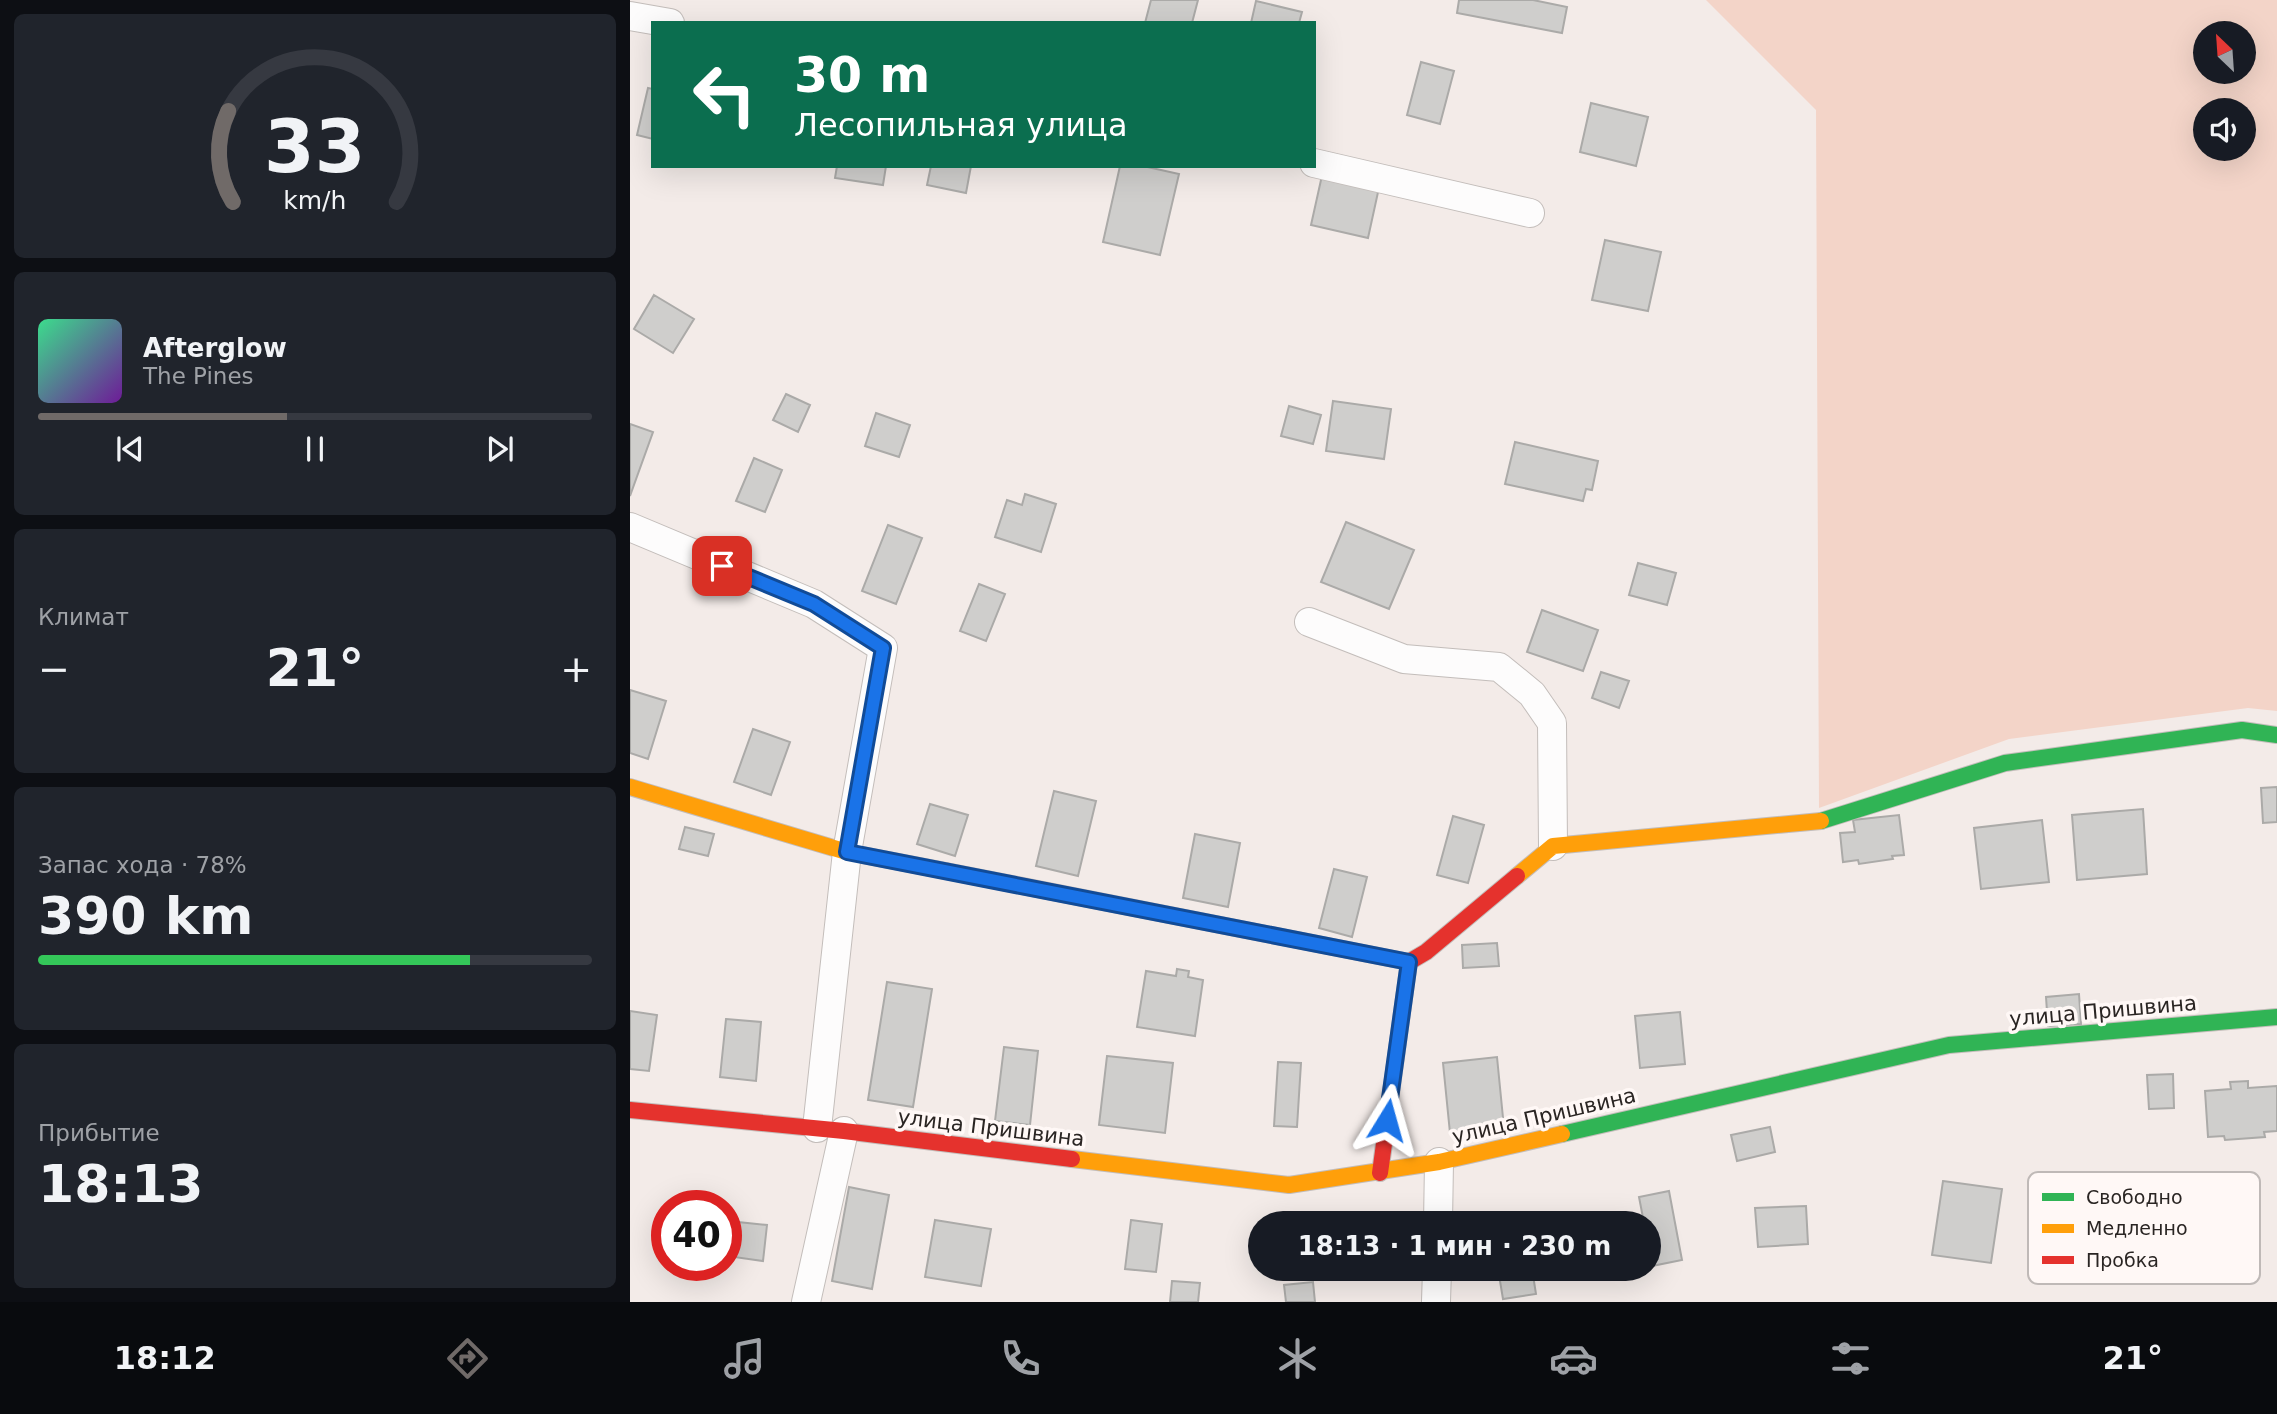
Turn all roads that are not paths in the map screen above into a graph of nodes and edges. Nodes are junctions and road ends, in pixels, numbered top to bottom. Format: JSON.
{"nodes":[{"id":1,"x":630,"y":16,"type":"edge"},
{"id":2,"x":659,"y":21,"type":"edge"},
{"id":3,"x":1316,"y":163,"type":"edge"},
{"id":4,"x":1530,"y":213,"type":"dead end"},
{"id":5,"x":630,"y":527,"type":"edge"},
{"id":6,"x":1309,"y":622,"type":"dead end"},
{"id":7,"x":2277,"y":734,"type":"edge"},
{"id":8,"x":630,"y":787,"type":"edge"},
{"id":9,"x":1553,"y":846,"type":"junction"},
{"id":10,"x":847,"y":852,"type":"junction"},
{"id":11,"x":1409,"y":962,"type":"junction"},
{"id":12,"x":2277,"y":1017,"type":"edge"},
{"id":13,"x":630,"y":1110,"type":"edge"},
{"id":14,"x":831,"y":1130,"type":"junction"},
{"id":15,"x":1439,"y":1162,"type":"junction"},
{"id":16,"x":1380,"y":1172,"type":"junction"},
{"id":17,"x":1438,"y":1211,"type":"edge"},
{"id":18,"x":1437,"y":1281,"type":"edge"},
{"id":19,"x":807,"y":1302,"type":"edge"},
{"id":20,"x":1436,"y":1302,"type":"edge"}],
"edges":[{"from":1,"to":2,"type":"street"},
{"from":3,"to":4,"type":"street"},
{"from":5,"to":10,"type":"street"},
{"from":6,"to":9,"type":"street"},
{"from":7,"to":9,"type":"street"},
{"from":8,"to":10,"type":"street"},
{"from":9,"to":11,"type":"street"},
{"from":10,"to":11,"type":"street"},
{"from":10,"to":14,"type":"street"},
{"from":11,"to":16,"type":"street"},
{"from":12,"to":15,"type":"street","name":"улица Пришвина"},
{"from":13,"to":14,"type":"street","name":"улица Пришвина"},
{"from":14,"to":16,"type":"street","name":"улица Пришвина"},
{"from":14,"to":19,"type":"street"},
{"from":15,"to":16,"type":"street","name":"улица Пришвина"},
{"from":15,"to":17,"type":"street"},
{"from":18,"to":20,"type":"street"}]}
